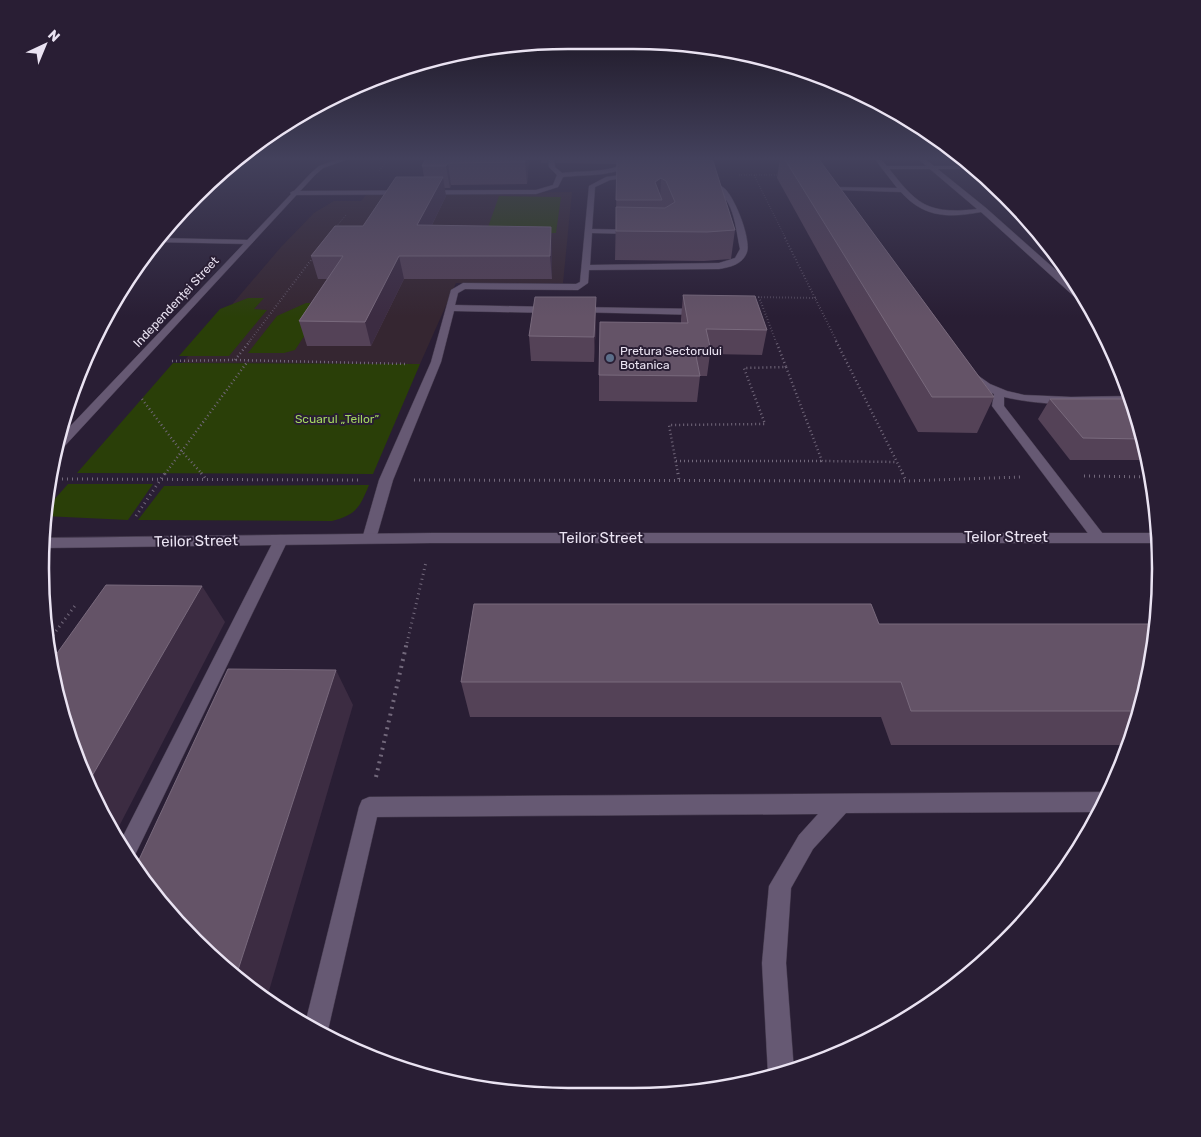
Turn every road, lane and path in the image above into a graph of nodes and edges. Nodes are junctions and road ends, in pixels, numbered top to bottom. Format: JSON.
{"nodes":[{"id":1,"x":277,"y":211,"type":"edge"},
{"id":2,"x":349,"y":211,"type":"edge"},
{"id":3,"x":590,"y":211,"type":"edge"},
{"id":4,"x":735,"y":211,"type":"edge"},
{"id":5,"x":772,"y":211,"type":"edge"},
{"id":6,"x":945,"y":211,"type":"edge"},
{"id":7,"x":970,"y":211,"type":"edge"},
{"id":8,"x":984,"y":211,"type":"edge"},
{"id":9,"x":334,"y":230,"type":"edge"},
{"id":10,"x":587,"y":231,"type":"junction"},
{"id":11,"x":645,"y":232,"type":"edge"},
{"id":12,"x":166,"y":240,"type":"edge"},
{"id":13,"x":249,"y":242,"type":"junction"},
{"id":14,"x":316,"y":252,"type":"edge"},
{"id":15,"x":585,"y":268,"type":"junction"},
{"id":16,"x":1070,"y":288,"type":"edge"},
{"id":17,"x":749,"y":297,"type":"edge"},
{"id":18,"x":759,"y":298,"type":"junction"},
{"id":19,"x":816,"y":298,"type":"junction"},
{"id":20,"x":449,"y":308,"type":"junction"},
{"id":21,"x":716,"y":312,"type":"edge"},
{"id":22,"x":235,"y":360,"type":"junction"},
{"id":23,"x":248,"y":360,"type":"junction"},
{"id":24,"x":167,"y":361,"type":"dead end"},
{"id":25,"x":435,"y":364,"type":"junction"},
{"id":26,"x":786,"y":367,"type":"junction"},
{"id":27,"x":969,"y":370,"type":"edge"},
{"id":28,"x":999,"y":394,"type":"junction"},
{"id":29,"x":142,"y":399,"type":"dead end"},
{"id":30,"x":1124,"y":399,"type":"edge"},
{"id":31,"x":67,"y":430,"type":"edge"},
{"id":32,"x":181,"y":450,"type":"junction"},
{"id":33,"x":676,"y":461,"type":"junction"},
{"id":34,"x":822,"y":461,"type":"junction"},
{"id":35,"x":896,"y":462,"type":"junction"},
{"id":36,"x":1050,"y":476,"type":"junction"},
{"id":37,"x":1144,"y":477,"type":"edge"},
{"id":38,"x":62,"y":479,"type":"dead end"},
{"id":39,"x":162,"y":479,"type":"junction"},
{"id":40,"x":206,"y":479,"type":"junction"},
{"id":41,"x":386,"y":480,"type":"junction"},
{"id":42,"x":679,"y":480,"type":"junction"},
{"id":43,"x":906,"y":481,"type":"junction"},
{"id":44,"x":133,"y":520,"type":"dead end"},
{"id":45,"x":1098,"y":537,"type":"junction"},
{"id":46,"x":431,"y":538,"type":"junction"},
{"id":47,"x":1151,"y":538,"type":"edge"},
{"id":48,"x":369,"y":539,"type":"junction"},
{"id":49,"x":281,"y":540,"type":"junction"},
{"id":50,"x":50,"y":543,"type":"edge"},
{"id":51,"x":76,"y":603,"type":"dead end"},
{"id":52,"x":53,"y":635,"type":"edge"},
{"id":53,"x":1097,"y":802,"type":"edge"},
{"id":54,"x":841,"y":804,"type":"junction"},
{"id":55,"x":369,"y":807,"type":"junction"},
{"id":56,"x":129,"y":846,"type":"edge"},
{"id":57,"x":318,"y":1024,"type":"edge"},
{"id":58,"x":780,"y":1067,"type":"edge"}],
"edges":[{"from":1,"to":13,"type":"street","name":"Independenței Street"},
{"from":2,"to":9,"type":"path"},
{"from":3,"to":10,"type":"street"},
{"from":4,"to":15,"type":"street"},
{"from":5,"to":19,"type":"path"},
{"from":6,"to":7,"type":"street"},
{"from":8,"to":16,"type":"street"},
{"from":10,"to":11,"type":"street"},
{"from":10,"to":15,"type":"street"},
{"from":12,"to":13,"type":"street"},
{"from":13,"to":31,"type":"street","name":"Independenței Street"},
{"from":14,"to":22,"type":"path"},
{"from":15,"to":20,"type":"street"},
{"from":17,"to":18,"type":"path"},
{"from":18,"to":19,"type":"path"},
{"from":18,"to":26,"type":"path"},
{"from":19,"to":35,"type":"path"},
{"from":20,"to":21,"type":"street"},
{"from":20,"to":25,"type":"street"},
{"from":22,"to":23,"type":"path"},
{"from":22,"to":24,"type":"path"},
{"from":23,"to":25,"type":"path"},
{"from":23,"to":32,"type":"path"},
{"from":25,"to":41,"type":"street"},
{"from":26,"to":33,"type":"path"},
{"from":26,"to":34,"type":"path"},
{"from":27,"to":28,"type":"street"},
{"from":28,"to":30,"type":"street"},
{"from":28,"to":36,"type":"street"},
{"from":29,"to":32,"type":"path"},
{"from":32,"to":39,"type":"path"},
{"from":32,"to":40,"type":"path"},
{"from":33,"to":34,"type":"path"},
{"from":33,"to":42,"type":"path"},
{"from":34,"to":35,"type":"path"},
{"from":35,"to":43,"type":"path"},
{"from":36,"to":37,"type":"path"},
{"from":36,"to":43,"type":"path"},
{"from":36,"to":45,"type":"street"},
{"from":38,"to":39,"type":"path"},
{"from":39,"to":40,"type":"path"},
{"from":39,"to":44,"type":"path"},
{"from":40,"to":41,"type":"path"},
{"from":41,"to":42,"type":"path"},
{"from":41,"to":48,"type":"street"},
{"from":42,"to":43,"type":"path"},
{"from":45,"to":46,"type":"street","name":"Teilor Street"},
{"from":45,"to":47,"type":"street","name":"Teilor Street"},
{"from":46,"to":48,"type":"street","name":"Teilor Street"},
{"from":46,"to":55,"type":"path"},
{"from":48,"to":49,"type":"street","name":"Teilor Street"},
{"from":49,"to":50,"type":"street","name":"Teilor Street"},
{"from":49,"to":56,"type":"street"},
{"from":51,"to":52,"type":"path"},
{"from":53,"to":54,"type":"street"},
{"from":54,"to":55,"type":"street"},
{"from":54,"to":58,"type":"street"},
{"from":55,"to":57,"type":"street"}]}
